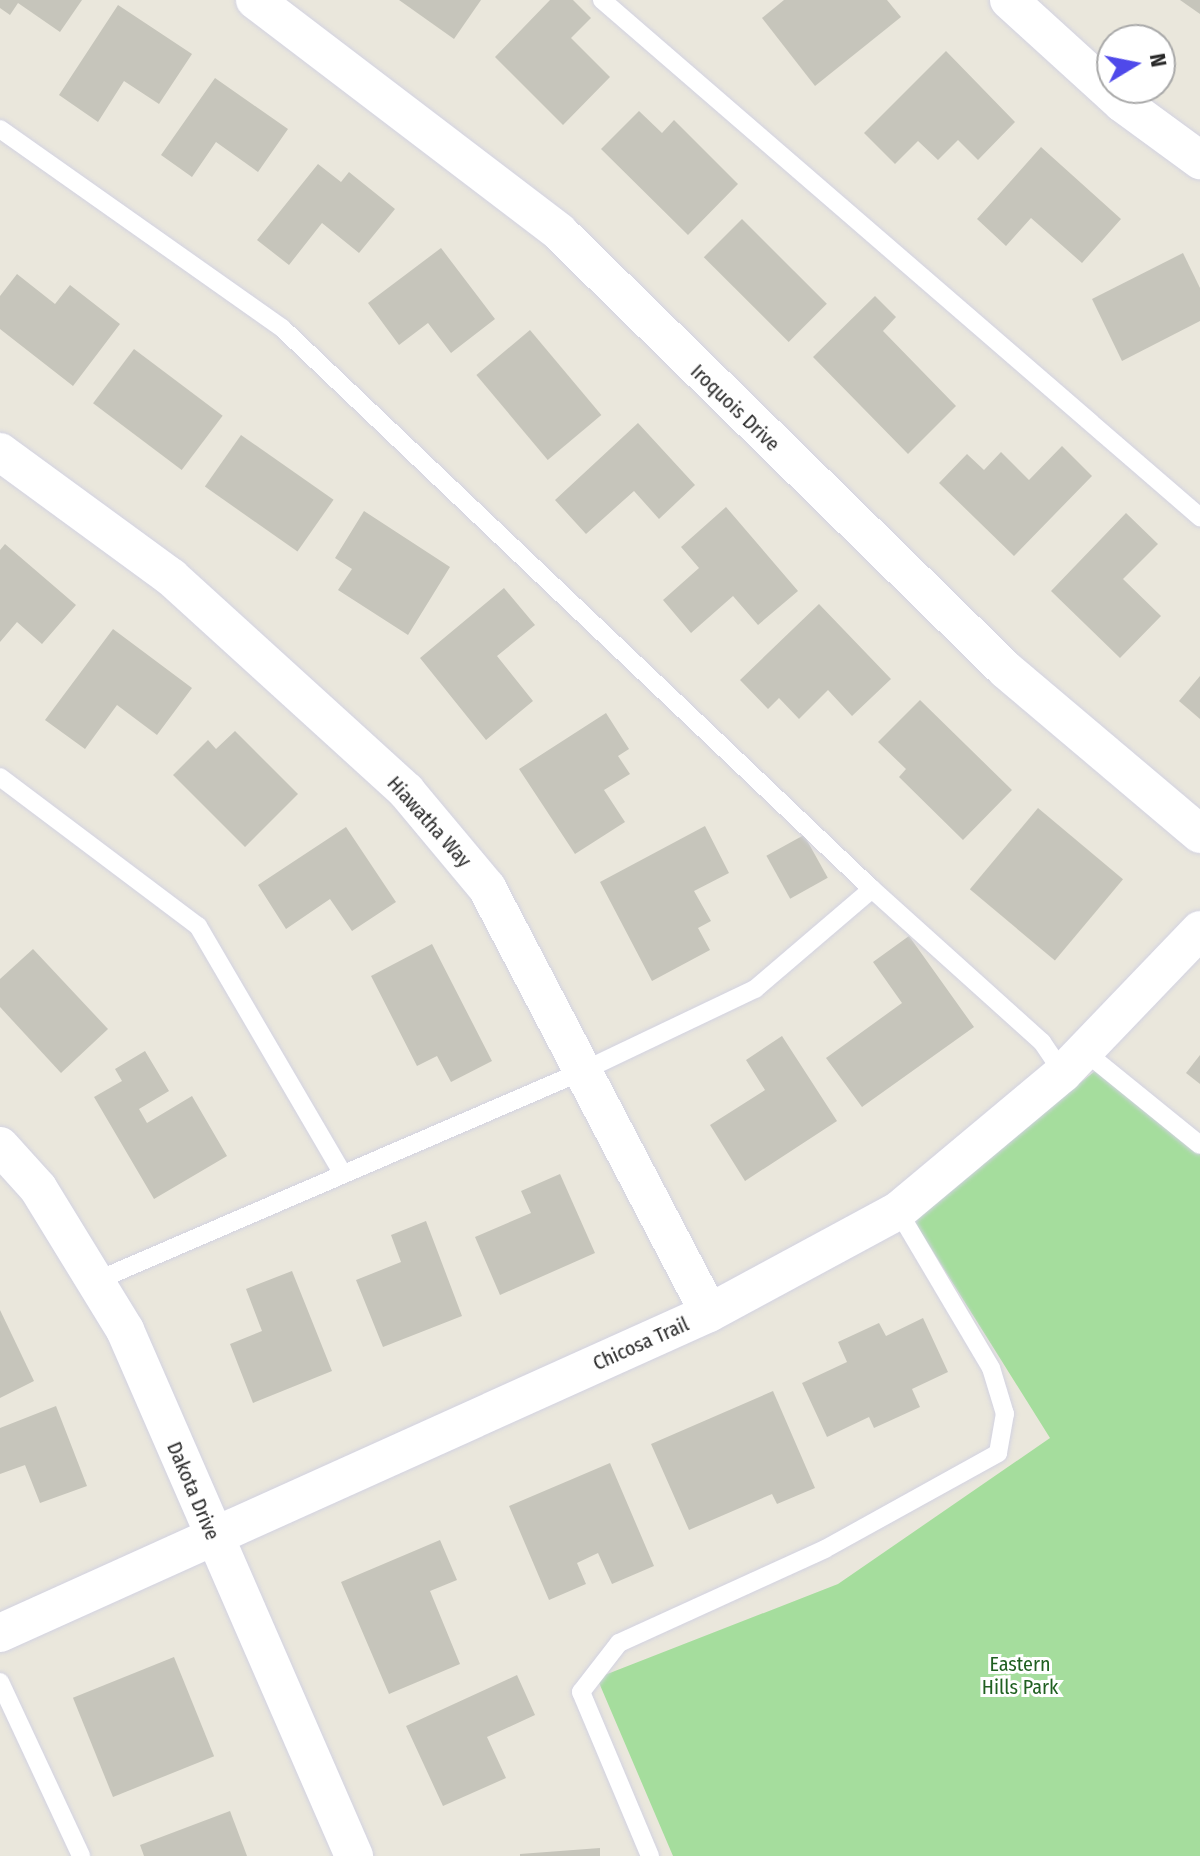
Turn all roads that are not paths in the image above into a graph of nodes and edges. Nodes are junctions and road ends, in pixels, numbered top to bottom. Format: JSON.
{"nodes":[{"id":1,"x":255,"y":0,"type":"edge"},
{"id":2,"x":602,"y":0,"type":"edge"},
{"id":3,"x":1009,"y":0,"type":"edge"},
{"id":4,"x":0,"y":129,"type":"edge"},
{"id":5,"x":1200,"y":160,"type":"edge"},
{"id":6,"x":0,"y":452,"type":"edge"},
{"id":7,"x":1200,"y":517,"type":"edge"},
{"id":8,"x":0,"y":777,"type":"edge"},
{"id":9,"x":1200,"y":834,"type":"edge"},
{"id":10,"x":872,"y":889,"type":"junction"},
{"id":11,"x":1200,"y":930,"type":"edge"},
{"id":12,"x":1074,"y":1062,"type":"junction"},
{"id":13,"x":583,"y":1071,"type":"junction"},
{"id":14,"x":1200,"y":1145,"type":"edge"},
{"id":15,"x":0,"y":1146,"type":"edge"},
{"id":16,"x":342,"y":1172,"type":"junction"},
{"id":17,"x":898,"y":1211,"type":"junction"},
{"id":18,"x":96,"y":1281,"type":"junction"},
{"id":19,"x":709,"y":1313,"type":"junction"},
{"id":20,"x":213,"y":1538,"type":"junction"},
{"id":21,"x":0,"y":1633,"type":"edge"},
{"id":22,"x":0,"y":1682,"type":"edge"},
{"id":23,"x":81,"y":1856,"type":"edge"},
{"id":24,"x":354,"y":1856,"type":"edge"},
{"id":25,"x":650,"y":1856,"type":"edge"}],
"edges":[{"from":1,"to":9,"type":"street","name":"Iroquois Drive"},
{"from":2,"to":7,"type":"lane"},
{"from":3,"to":5,"type":"street"},
{"from":4,"to":10,"type":"lane"},
{"from":6,"to":13,"type":"street","name":"Hiawatha Way"},
{"from":8,"to":16,"type":"lane"},
{"from":10,"to":12,"type":"lane"},
{"from":10,"to":13,"type":"lane"},
{"from":11,"to":12,"type":"street","name":"Chicosa Trail"},
{"from":12,"to":14,"type":"lane"},
{"from":12,"to":17,"type":"street","name":"Chicosa Trail"},
{"from":13,"to":16,"type":"lane"},
{"from":13,"to":19,"type":"street","name":"Hiawatha Way"},
{"from":15,"to":18,"type":"street","name":"Dakota Drive"},
{"from":16,"to":18,"type":"lane"},
{"from":17,"to":19,"type":"street","name":"Chicosa Trail"},
{"from":17,"to":25,"type":"lane"},
{"from":18,"to":20,"type":"street","name":"Dakota Drive"},
{"from":19,"to":20,"type":"street","name":"Chicosa Trail"},
{"from":20,"to":21,"type":"street","name":"Chicosa Trail"},
{"from":20,"to":24,"type":"street","name":"Dakota Drive"},
{"from":22,"to":23,"type":"lane"}]}
